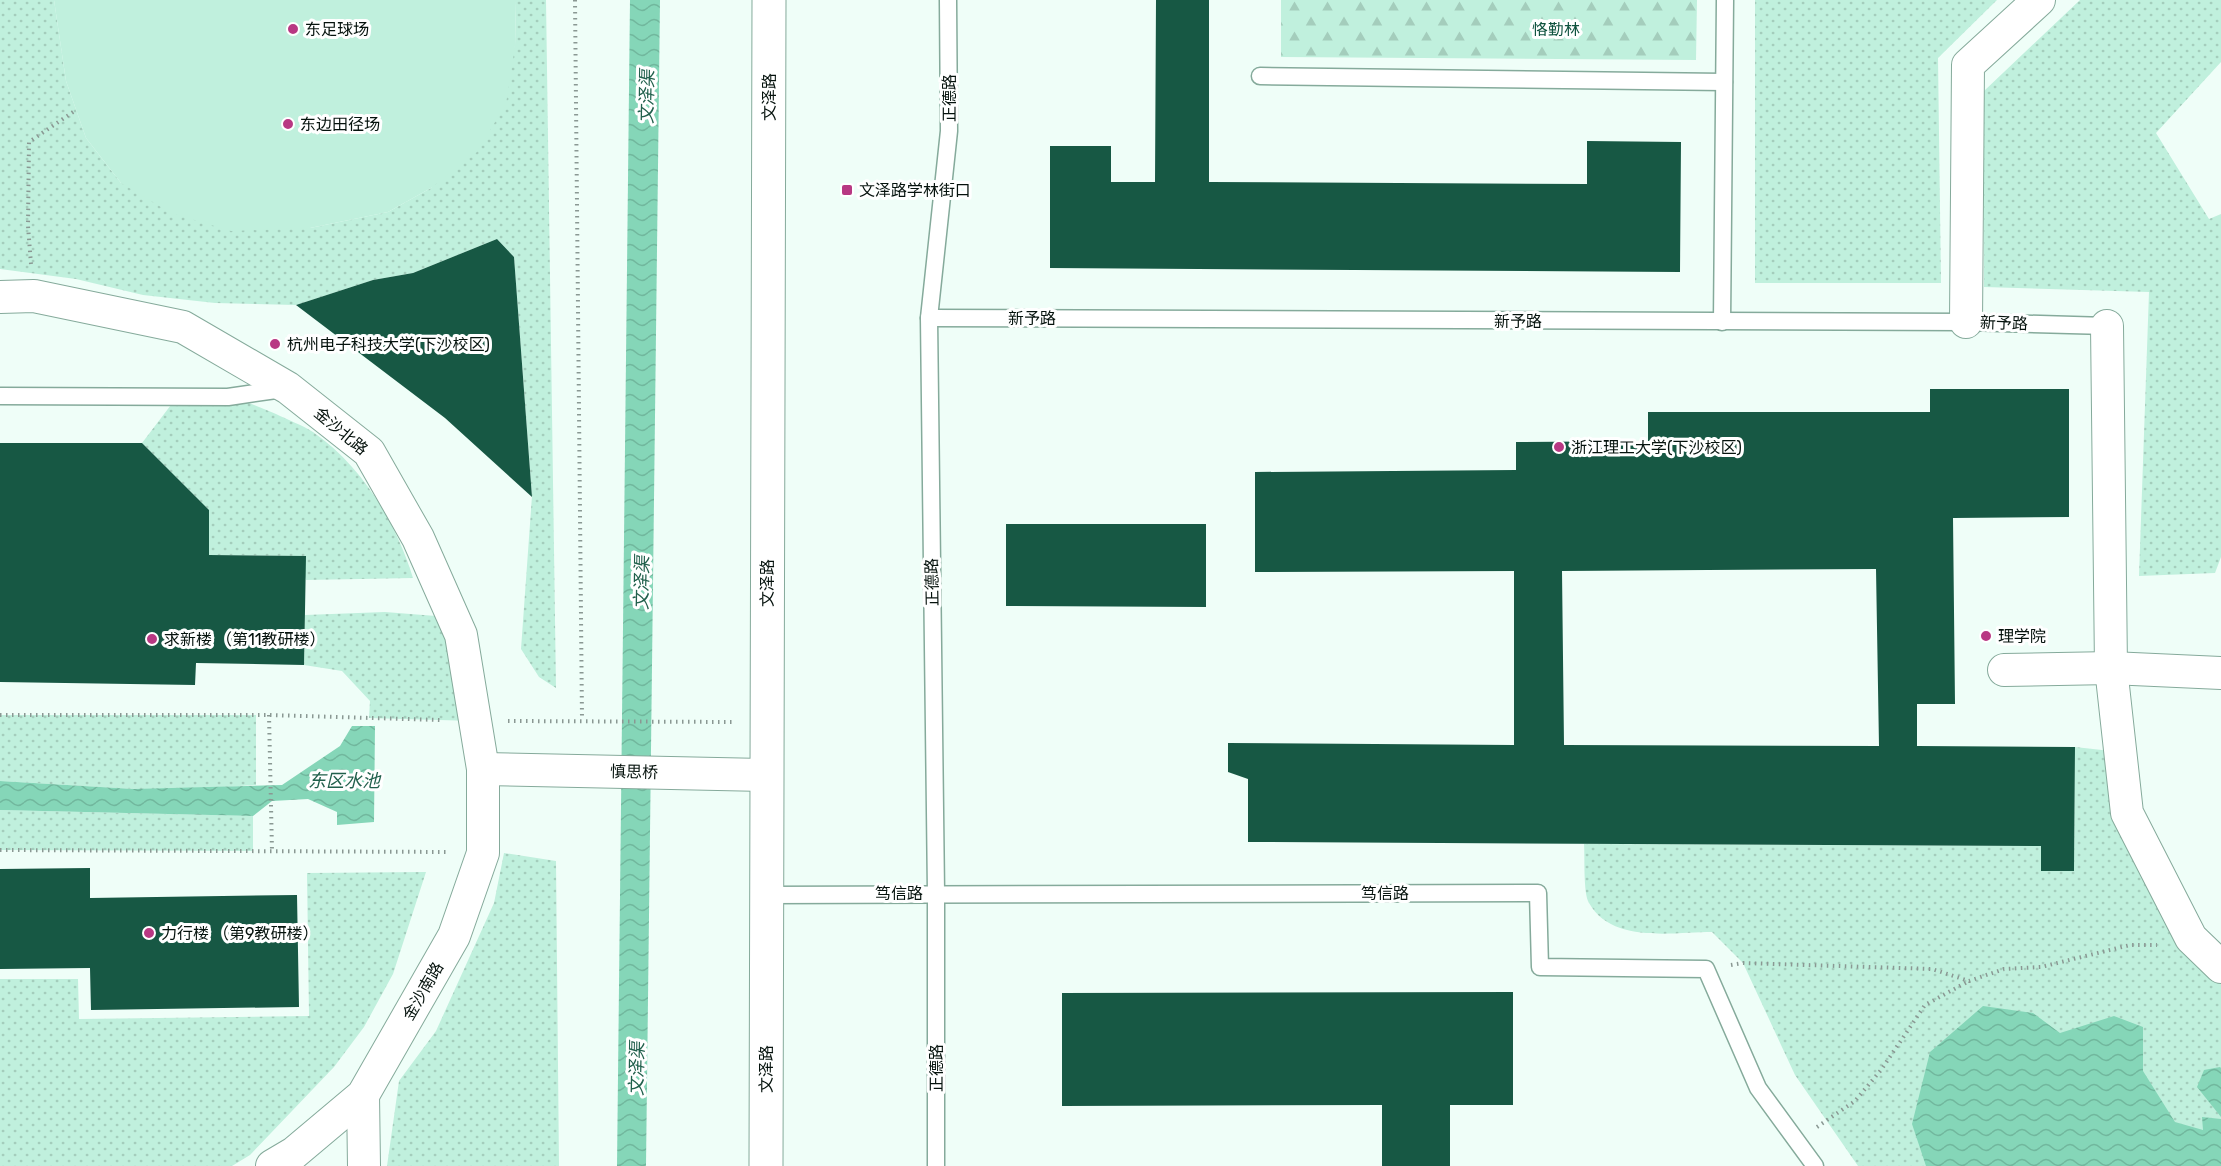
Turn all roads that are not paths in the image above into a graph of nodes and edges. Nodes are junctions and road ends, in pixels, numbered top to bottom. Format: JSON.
{"nodes":[{"id":1,"x":769,"y":0,"type":"edge"},
{"id":2,"x":948,"y":0,"type":"edge"},
{"id":3,"x":1725,"y":0,"type":"edge"},
{"id":4,"x":2039,"y":0,"type":"edge"},
{"id":5,"x":1260,"y":75,"type":"dead end"},
{"id":6,"x":1724,"y":82,"type":"junction"},
{"id":7,"x":0,"y":297,"type":"edge"},
{"id":8,"x":929,"y":318,"type":"junction"},
{"id":9,"x":1722,"y":322,"type":"junction"},
{"id":10,"x":1966,"y":322,"type":"junction"},
{"id":11,"x":2107,"y":326,"type":"joint"},
{"id":12,"x":288,"y":388,"type":"junction"},
{"id":13,"x":0,"y":396,"type":"edge"},
{"id":14,"x":2111,"y":668,"type":"junction"},
{"id":15,"x":2004,"y":670,"type":"dead end"},
{"id":16,"x":2221,"y":673,"type":"edge"},
{"id":17,"x":483,"y":770,"type":"junction"},
{"id":18,"x":766,"y":775,"type":"junction"},
{"id":19,"x":936,"y":893,"type":"junction"},
{"id":20,"x":766,"y":895,"type":"junction"},
{"id":21,"x":2221,"y":967,"type":"edge"},
{"id":22,"x":363,"y":1095,"type":"junction"},
{"id":23,"x":272,"y":1166,"type":"edge"},
{"id":24,"x":364,"y":1166,"type":"edge"},
{"id":25,"x":766,"y":1166,"type":"edge"},
{"id":26,"x":936,"y":1166,"type":"edge"},
{"id":27,"x":1815,"y":1166,"type":"edge"}],
"edges":[{"from":1,"to":18,"type":"main road","name":"文泽路"},
{"from":2,"to":8,"type":"lane","name":"正德路"},
{"from":3,"to":6,"type":"lane"},
{"from":4,"to":10,"type":"street"},
{"from":5,"to":6,"type":"lane"},
{"from":6,"to":9,"type":"lane"},
{"from":7,"to":12,"type":"street","name":"金沙北路"},
{"from":8,"to":9,"type":"lane","name":"新予路"},
{"from":8,"to":19,"type":"lane","name":"正德路"},
{"from":9,"to":10,"type":"lane","name":"新予路"},
{"from":10,"to":11,"type":"lane","name":"新予路"},
{"from":11,"to":14,"type":"street"},
{"from":12,"to":13,"type":"lane"},
{"from":12,"to":17,"type":"street","name":"金沙北路"},
{"from":14,"to":15,"type":"street"},
{"from":14,"to":16,"type":"street"},
{"from":14,"to":21,"type":"street"},
{"from":17,"to":18,"type":"street","name":"慎思桥"},
{"from":17,"to":22,"type":"street","name":"金沙南路"},
{"from":18,"to":20,"type":"main road","name":"文泽路"},
{"from":19,"to":20,"type":"lane","name":"笃信路"},
{"from":19,"to":26,"type":"lane","name":"正德路"},
{"from":19,"to":27,"type":"lane","name":"笃信路"},
{"from":20,"to":25,"type":"main road","name":"文泽路"},
{"from":22,"to":23,"type":"street","name":"金沙南路"},
{"from":22,"to":24,"type":"street"}]}
